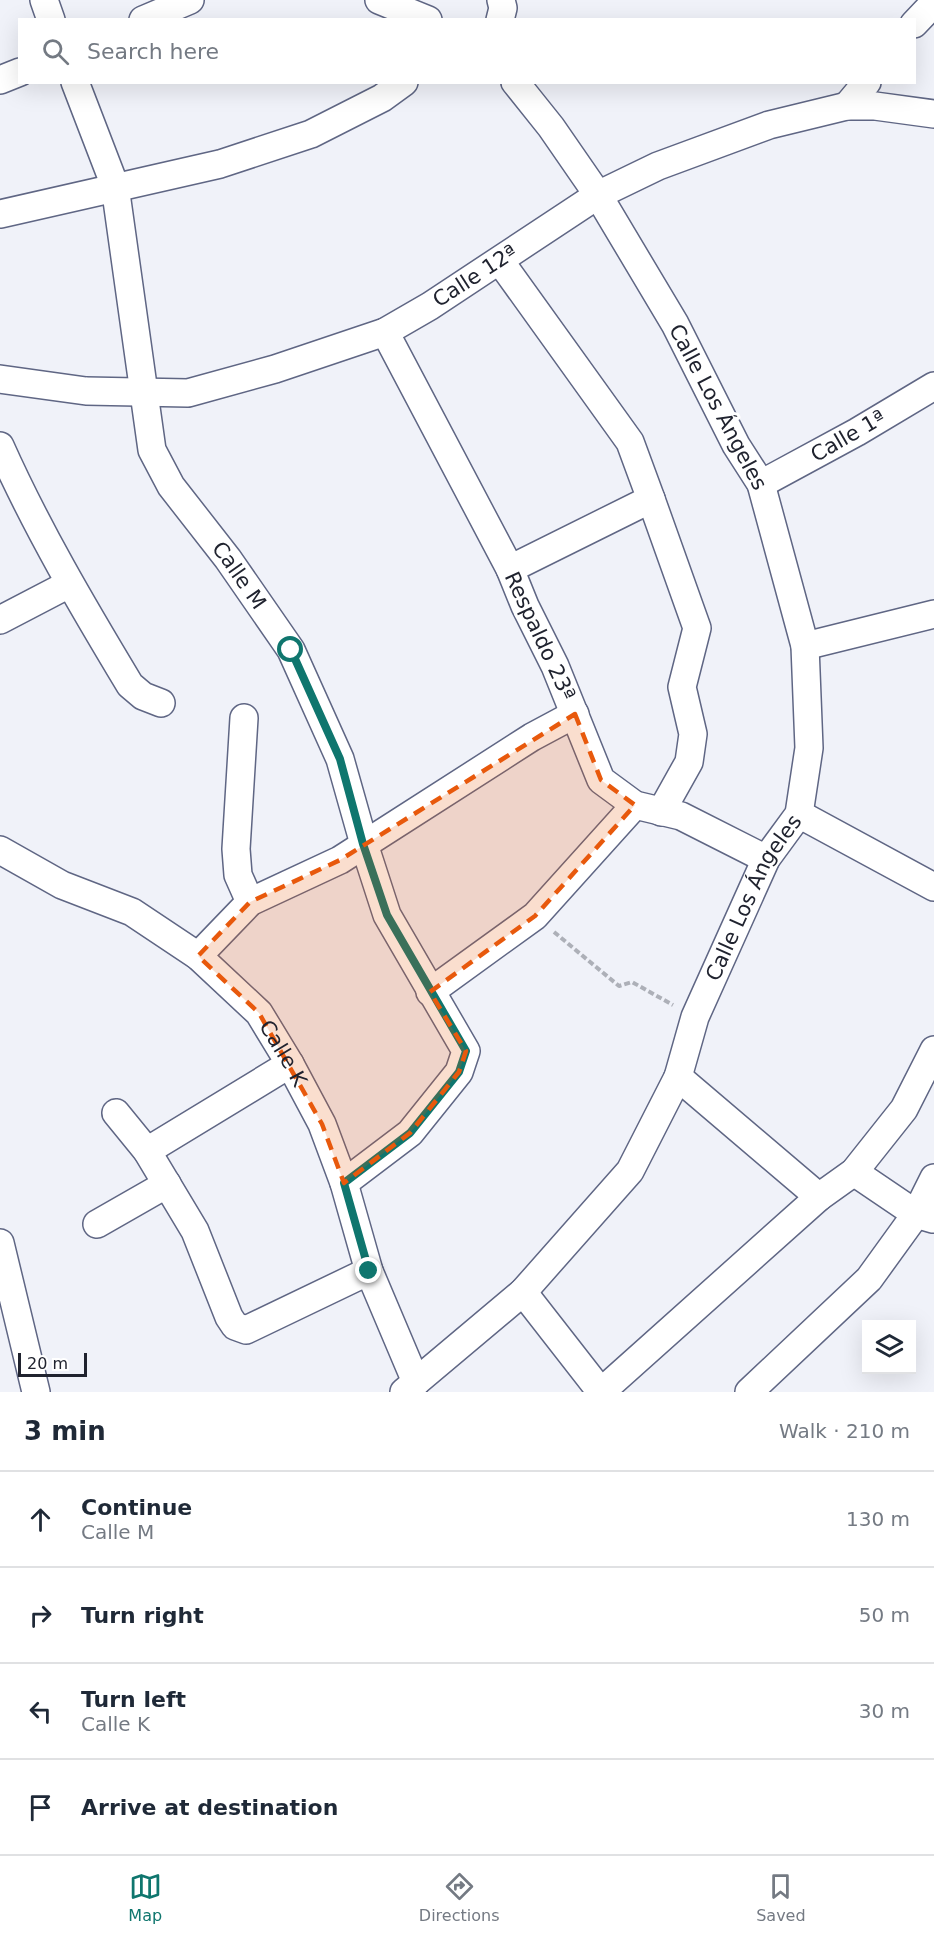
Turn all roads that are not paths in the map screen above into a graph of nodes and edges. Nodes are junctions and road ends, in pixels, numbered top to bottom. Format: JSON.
{"nodes":[{"id":1,"x":44,"y":0,"type":"edge"},
{"id":2,"x":190,"y":0,"type":"edge"},
{"id":3,"x":379,"y":0,"type":"edge"},
{"id":4,"x":501,"y":0,"type":"edge"},
{"id":5,"x":50,"y":18,"type":"edge"},
{"id":6,"x":148,"y":18,"type":"edge"},
{"id":7,"x":423,"y":18,"type":"edge"},
{"id":8,"x":500,"y":18,"type":"edge"},
{"id":9,"x":18,"y":73,"type":"edge"},
{"id":10,"x":0,"y":80,"type":"edge"},
{"id":11,"x":76,"y":84,"type":"edge"},
{"id":12,"x":401,"y":84,"type":"edge"},
{"id":13,"x":517,"y":84,"type":"edge"},
{"id":14,"x":865,"y":84,"type":"edge"},
{"id":15,"x":847,"y":106,"type":"junction"},
{"id":16,"x":934,"y":114,"type":"edge"},
{"id":17,"x":115,"y":186,"type":"junction"},
{"id":18,"x":598,"y":195,"type":"junction"},
{"id":19,"x":0,"y":214,"type":"edge"},
{"id":20,"x":500,"y":261,"type":"junction"},
{"id":21,"x":385,"y":332,"type":"junction"},
{"id":22,"x":0,"y":379,"type":"edge"},
{"id":23,"x":934,"y":386,"type":"edge"},
{"id":24,"x":144,"y":391,"type":"junction"},
{"id":25,"x":0,"y":446,"type":"edge"},
{"id":26,"x":761,"y":484,"type":"junction"},
{"id":27,"x":651,"y":499,"type":"junction"},
{"id":28,"x":510,"y":569,"type":"junction"},
{"id":29,"x":69,"y":584,"type":"junction"},
{"id":30,"x":934,"y":614,"type":"edge"},
{"id":31,"x":0,"y":620,"type":"edge"},
{"id":32,"x":805,"y":646,"type":"junction"},
{"id":33,"x":161,"y":703,"type":"dead end"},
{"id":34,"x":575,"y":714,"type":"junction"},
{"id":35,"x":243,"y":718,"type":"dead end"},
{"id":36,"x":635,"y":805,"type":"junction"},
{"id":37,"x":661,"y":812,"type":"junction"},
{"id":38,"x":799,"y":814,"type":"junction"},
{"id":39,"x":363,"y":844,"type":"junction"},
{"id":40,"x":0,"y":849,"type":"edge"},
{"id":41,"x":766,"y":859,"type":"junction"},
{"id":42,"x":934,"y":887,"type":"edge"},
{"id":43,"x":250,"y":902,"type":"junction"},
{"id":44,"x":198,"y":956,"type":"junction"},
{"id":45,"x":430,"y":992,"type":"junction"},
{"id":46,"x":934,"y":1050,"type":"edge"},
{"id":47,"x":290,"y":1064,"type":"junction"},
{"id":48,"x":678,"y":1077,"type":"junction"},
{"id":49,"x":116,"y":1113,"type":"dead end"},
{"id":50,"x":147,"y":1151,"type":"junction"},
{"id":51,"x":854,"y":1172,"type":"junction"},
{"id":52,"x":934,"y":1178,"type":"edge"},
{"id":53,"x":344,"y":1183,"type":"junction"},
{"id":54,"x":167,"y":1184,"type":"junction"},
{"id":55,"x":819,"y":1197,"type":"junction"},
{"id":56,"x":925,"y":1217,"type":"edge"},
{"id":57,"x":97,"y":1224,"type":"dead end"},
{"id":58,"x":0,"y":1243,"type":"edge"},
{"id":59,"x":369,"y":1271,"type":"junction"},
{"id":60,"x":523,"y":1292,"type":"junction"},
{"id":61,"x":410,"y":1387,"type":"edge"},
{"id":62,"x":36,"y":1392,"type":"edge"},
{"id":63,"x":601,"y":1392,"type":"edge"},
{"id":64,"x":749,"y":1392,"type":"edge"}],
"edges":[{"from":1,"to":5,"type":"street"},
{"from":2,"to":6,"type":"street"},
{"from":3,"to":7,"type":"street"},
{"from":4,"to":8,"type":"street"},
{"from":9,"to":10,"type":"street"},
{"from":11,"to":17,"type":"street","name":"Calle M"},
{"from":12,"to":17,"type":"street"},
{"from":13,"to":18,"type":"street","name":"Calle Los Ángeles"},
{"from":14,"to":15,"type":"street"},
{"from":15,"to":16,"type":"street","name":"Calle 12ª"},
{"from":15,"to":18,"type":"street","name":"Calle 12ª"},
{"from":17,"to":19,"type":"street"},
{"from":17,"to":24,"type":"street","name":"Calle M"},
{"from":18,"to":20,"type":"street","name":"Calle 12ª"},
{"from":18,"to":26,"type":"street","name":"Calle Los Ángeles"},
{"from":20,"to":21,"type":"street","name":"Calle 12ª"},
{"from":20,"to":27,"type":"street"},
{"from":21,"to":24,"type":"street","name":"Calle 12ª"},
{"from":21,"to":28,"type":"street","name":"Respaldo 23ª"},
{"from":22,"to":24,"type":"street","name":"Calle 12ª"},
{"from":23,"to":26,"type":"street","name":"Calle 1ª"},
{"from":24,"to":39,"type":"street","name":"Calle M"},
{"from":25,"to":29,"type":"street"},
{"from":26,"to":32,"type":"street","name":"Calle Los Ángeles"},
{"from":27,"to":28,"type":"street"},
{"from":27,"to":37,"type":"street"},
{"from":28,"to":34,"type":"street","name":"Respaldo 23ª"},
{"from":29,"to":31,"type":"street"},
{"from":29,"to":33,"type":"street"},
{"from":30,"to":32,"type":"street"},
{"from":32,"to":38,"type":"street","name":"Calle Los Ángeles"},
{"from":34,"to":36,"type":"street","name":"Respaldo 23ª"},
{"from":34,"to":39,"type":"street"},
{"from":35,"to":43,"type":"street"},
{"from":36,"to":37,"type":"street","name":"Respaldo 23ª"},
{"from":36,"to":45,"type":"street"},
{"from":37,"to":41,"type":"street","name":"Respaldo 23ª"},
{"from":38,"to":41,"type":"street","name":"Calle Los Ángeles"},
{"from":38,"to":42,"type":"street"},
{"from":39,"to":43,"type":"street"},
{"from":39,"to":45,"type":"street","name":"Calle M"},
{"from":40,"to":44,"type":"street","name":"Calle K"},
{"from":41,"to":48,"type":"street","name":"Calle Los Ángeles"},
{"from":43,"to":44,"type":"street"},
{"from":44,"to":47,"type":"street","name":"Calle K"},
{"from":45,"to":53,"type":"street","name":"Calle M"},
{"from":46,"to":51,"type":"street"},
{"from":47,"to":50,"type":"street"},
{"from":47,"to":53,"type":"street","name":"Calle K"},
{"from":48,"to":55,"type":"street"},
{"from":48,"to":60,"type":"street","name":"Calle Los Ángeles"},
{"from":49,"to":50,"type":"street"},
{"from":50,"to":54,"type":"street"},
{"from":51,"to":55,"type":"street"},
{"from":51,"to":56,"type":"street"},
{"from":52,"to":56,"type":"street"},
{"from":53,"to":59,"type":"street","name":"Calle K"},
{"from":54,"to":57,"type":"street"},
{"from":54,"to":59,"type":"street"},
{"from":55,"to":63,"type":"street"},
{"from":56,"to":64,"type":"street"},
{"from":58,"to":62,"type":"street"},
{"from":59,"to":61,"type":"street","name":"Calle K"},
{"from":60,"to":61,"type":"street","name":"Calle Los Ángeles"},
{"from":60,"to":63,"type":"street"}]}
